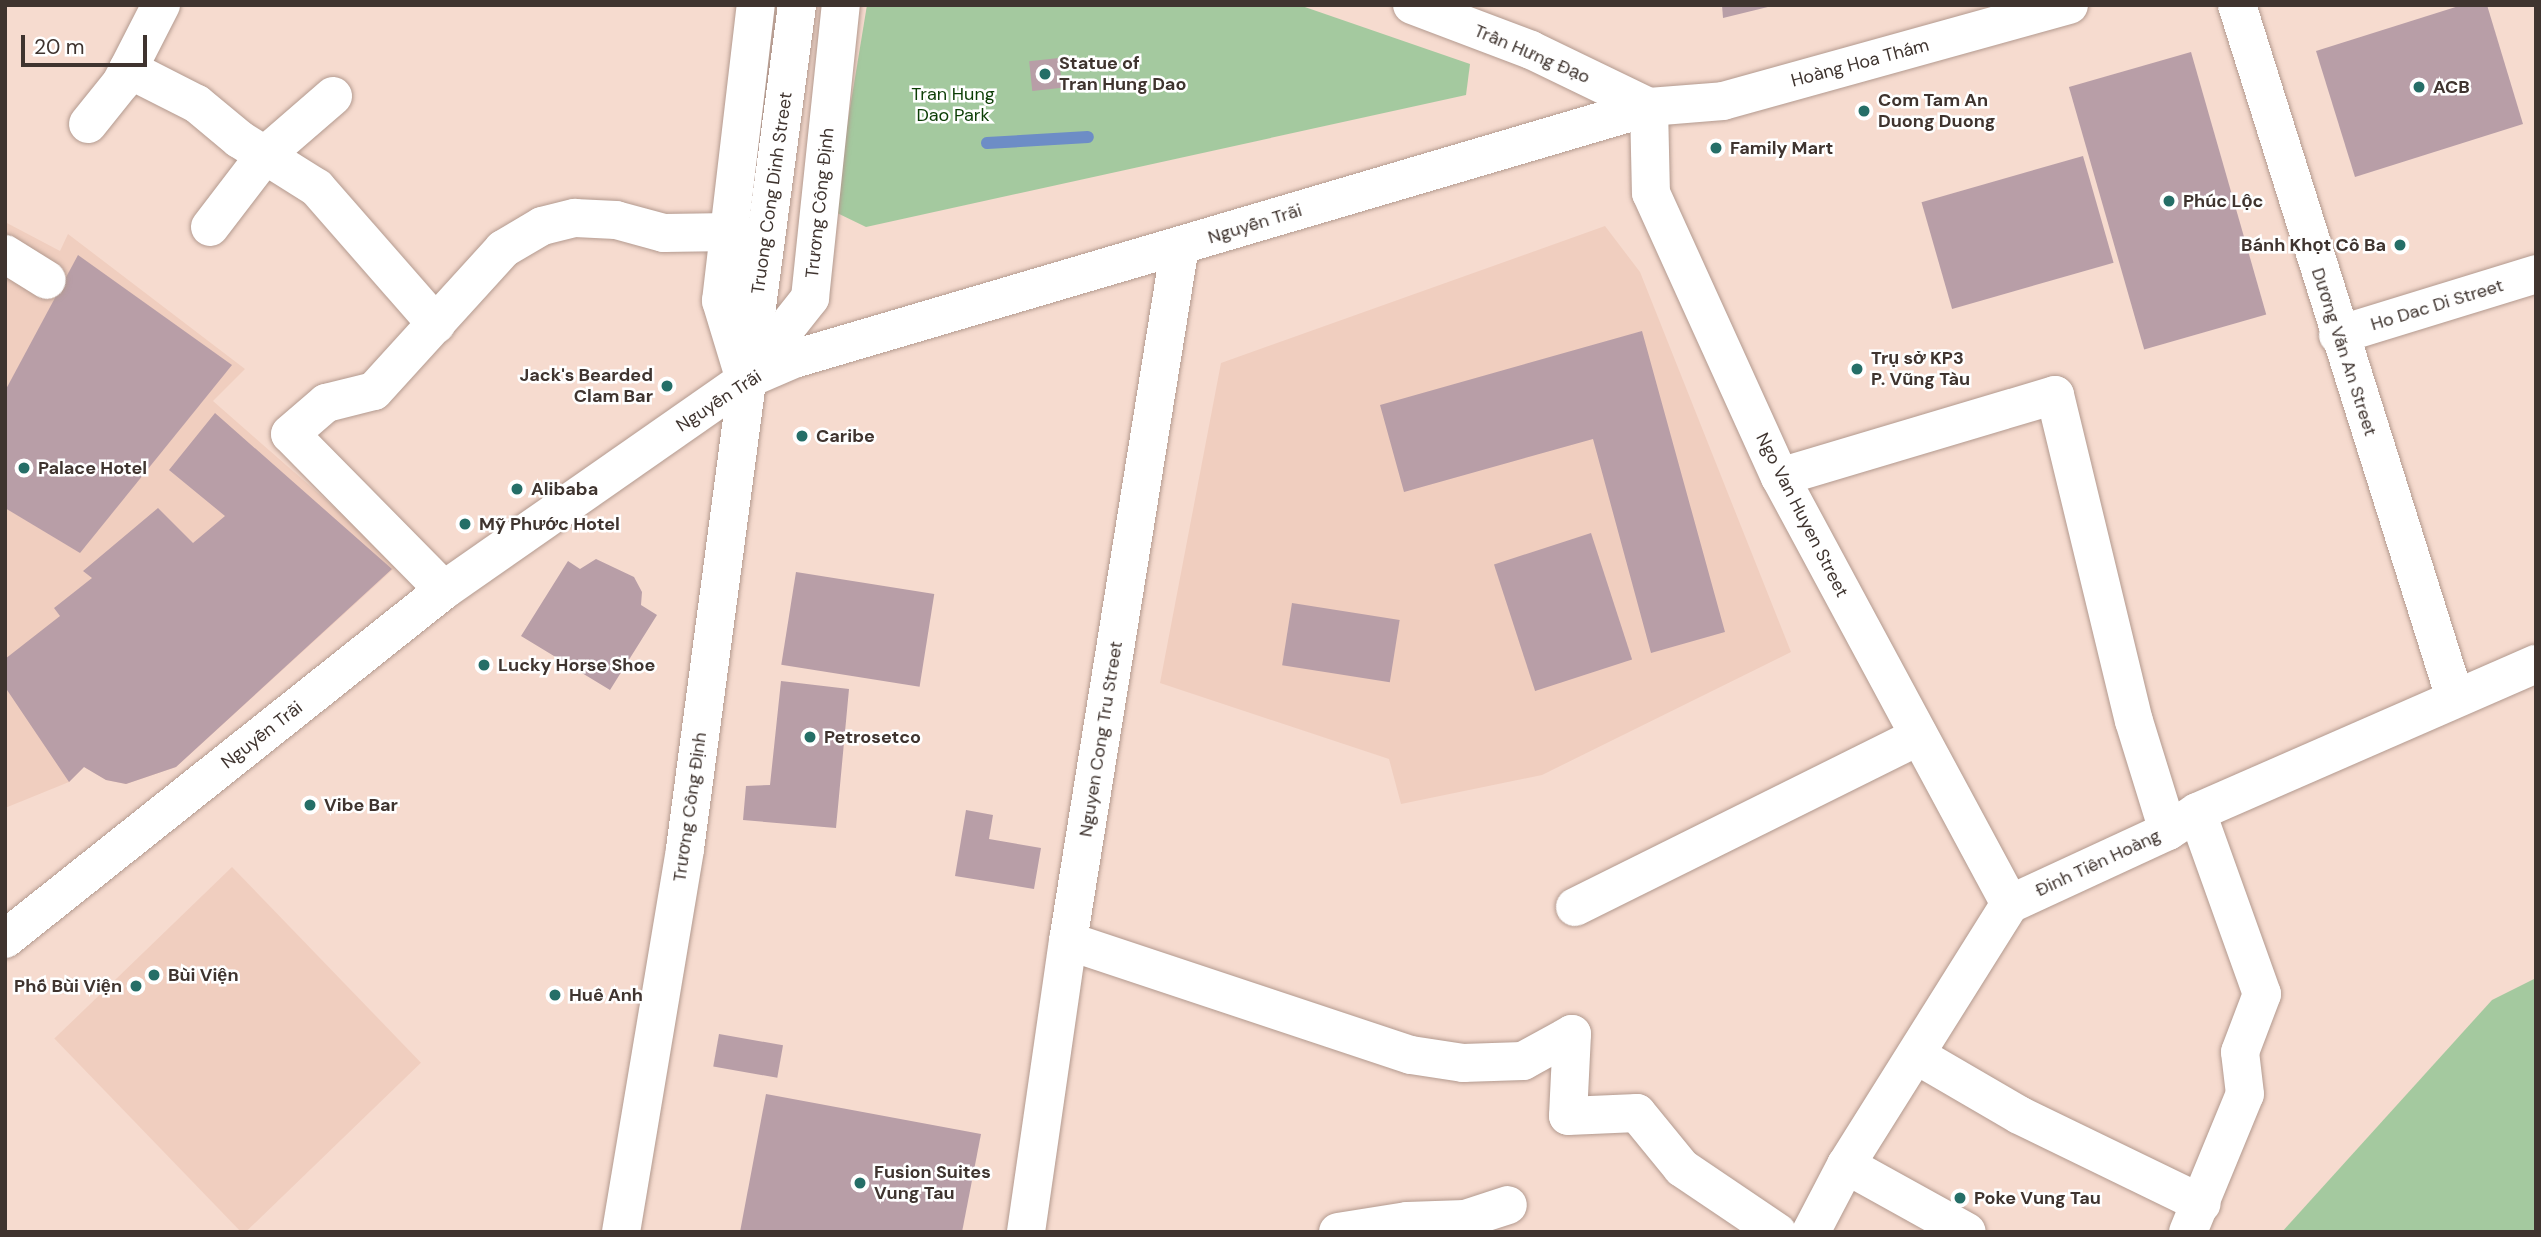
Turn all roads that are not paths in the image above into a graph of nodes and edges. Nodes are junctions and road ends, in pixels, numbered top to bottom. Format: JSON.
{"nodes":[{"id":1,"x":161,"y":5,"type":"edge"},
{"id":2,"x":756,"y":5,"type":"edge"},
{"id":3,"x":797,"y":5,"type":"edge"},
{"id":4,"x":841,"y":5,"type":"edge"},
{"id":5,"x":1412,"y":5,"type":"edge"},
{"id":6,"x":2069,"y":5,"type":"edge"},
{"id":7,"x":2237,"y":5,"type":"edge"},
{"id":8,"x":128,"y":69,"type":"junction"},
{"id":9,"x":333,"y":96,"type":"dead end"},
{"id":10,"x":1649,"y":107,"type":"junction"},
{"id":11,"x":88,"y":124,"type":"dead end"},
{"id":12,"x":265,"y":155,"type":"junction"},
{"id":13,"x":210,"y":227,"type":"dead end"},
{"id":14,"x":731,"y":232,"type":"junction"},
{"id":15,"x":1180,"y":246,"type":"junction"},
{"id":16,"x":5,"y":254,"type":"edge"},
{"id":17,"x":2536,"y":274,"type":"edge"},
{"id":18,"x":47,"y":280,"type":"dead end"},
{"id":19,"x":436,"y":324,"type":"junction"},
{"id":20,"x":2338,"y":335,"type":"junction"},
{"id":21,"x":746,"y":380,"type":"junction"},
{"id":22,"x":1780,"y":477,"type":"junction"},
{"id":23,"x":444,"y":590,"type":"junction"},
{"id":24,"x":2536,"y":664,"type":"edge"},
{"id":25,"x":2455,"y":698,"type":"junction"},
{"id":26,"x":1919,"y":736,"type":"junction"},
{"id":27,"x":2182,"y":822,"type":"junction"},
{"id":28,"x":2010,"y":904,"type":"junction"},
{"id":29,"x":1575,"y":907,"type":"dead end"},
{"id":30,"x":5,"y":939,"type":"edge"},
{"id":31,"x":1068,"y":941,"type":"junction"},
{"id":32,"x":1916,"y":1055,"type":"junction"},
{"id":33,"x":1846,"y":1165,"type":"junction"},
{"id":34,"x":1508,"y":1205,"type":"dead end"},
{"id":35,"x":2195,"y":1218,"type":"edge"},
{"id":36,"x":621,"y":1232,"type":"edge"},
{"id":37,"x":1026,"y":1232,"type":"edge"},
{"id":38,"x":1338,"y":1232,"type":"edge"},
{"id":39,"x":1777,"y":1232,"type":"edge"},
{"id":40,"x":1811,"y":1232,"type":"edge"},
{"id":41,"x":1967,"y":1232,"type":"edge"}],
"edges":[{"from":1,"to":8,"type":"main road"},
{"from":2,"to":14,"type":"main road","name":"Trương Công Định"},
{"from":3,"to":21,"type":"main road","name":"Truong Cong Dinh Street"},
{"from":4,"to":21,"type":"main road","name":"Trương Công Định"},
{"from":5,"to":10,"type":"main road","name":"Trần Hưng Đạo"},
{"from":6,"to":10,"type":"main road","name":"Hoàng Hoa Thám"},
{"from":7,"to":20,"type":"main road","name":"Dương Văn An Street"},
{"from":8,"to":11,"type":"main road"},
{"from":8,"to":12,"type":"main road"},
{"from":9,"to":12,"type":"main road"},
{"from":10,"to":15,"type":"main road","name":"Nguyễn Trãi"},
{"from":10,"to":22,"type":"main road","name":"Ngo Van Huyen Street"},
{"from":12,"to":13,"type":"main road"},
{"from":12,"to":19,"type":"main road"},
{"from":14,"to":19,"type":"main road"},
{"from":14,"to":21,"type":"main road","name":"Trương Công Định"},
{"from":15,"to":21,"type":"main road","name":"Nguyễn Trãi"},
{"from":15,"to":31,"type":"main road","name":"Nguyen Cong Tru Street"},
{"from":16,"to":18,"type":"main road"},
{"from":17,"to":20,"type":"main road","name":"Ho Dac Di Street"},
{"from":19,"to":23,"type":"main road"},
{"from":20,"to":25,"type":"main road","name":"Dương Văn An Street"},
{"from":21,"to":23,"type":"main road","name":"Nguyễn Trãi"},
{"from":21,"to":36,"type":"main road","name":"Trương Công Định"},
{"from":22,"to":26,"type":"main road","name":"Ngo Van Huyen Street"},
{"from":22,"to":27,"type":"main road"},
{"from":23,"to":30,"type":"main road","name":"Nguyễn Trãi"},
{"from":24,"to":25,"type":"main road","name":"Đinh Tiên Hoàng"},
{"from":25,"to":27,"type":"main road","name":"Đinh Tiên Hoàng"},
{"from":26,"to":28,"type":"main road","name":"Ngo Van Huyen Street"},
{"from":26,"to":29,"type":"main road"},
{"from":27,"to":28,"type":"main road","name":"Đinh Tiên Hoàng"},
{"from":27,"to":35,"type":"main road"},
{"from":28,"to":32,"type":"main road"},
{"from":31,"to":37,"type":"main road","name":"Nguyen Cong Tru Street"},
{"from":31,"to":39,"type":"main road"},
{"from":32,"to":33,"type":"main road"},
{"from":32,"to":35,"type":"main road"},
{"from":33,"to":40,"type":"main road"},
{"from":33,"to":41,"type":"main road"},
{"from":34,"to":38,"type":"main road"}]}
